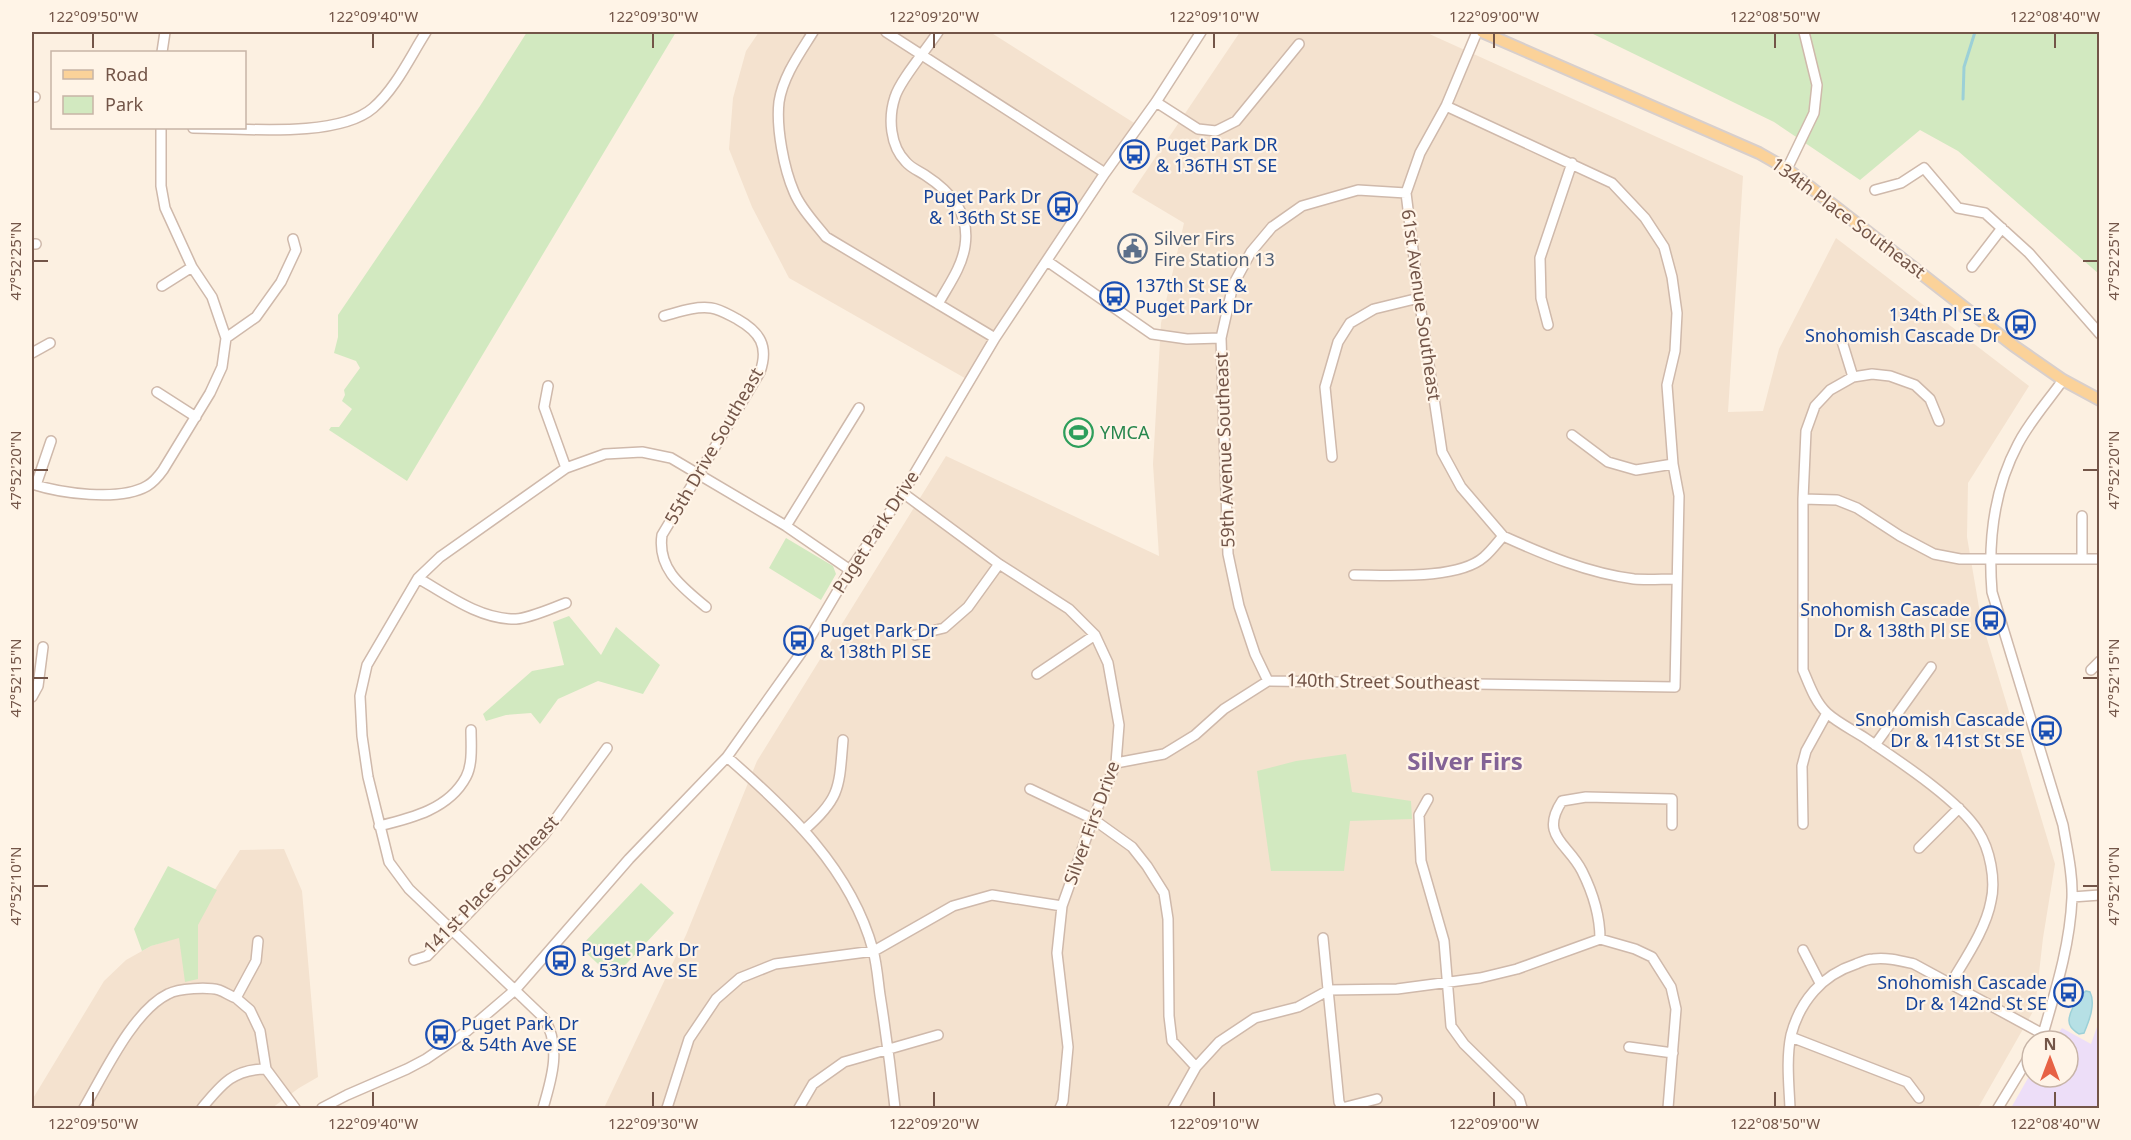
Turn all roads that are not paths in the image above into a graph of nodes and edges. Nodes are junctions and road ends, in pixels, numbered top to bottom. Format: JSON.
{"nodes":[{"id":1,"x":165,"y":32,"type":"edge"},
{"id":2,"x":426,"y":32,"type":"edge"},
{"id":3,"x":813,"y":32,"type":"edge"},
{"id":4,"x":886,"y":32,"type":"edge"},
{"id":5,"x":938,"y":32,"type":"edge"},
{"id":6,"x":1201,"y":32,"type":"edge"},
{"id":7,"x":1476,"y":32,"type":"edge"},
{"id":8,"x":1482,"y":32,"type":"edge"},
{"id":9,"x":1804,"y":32,"type":"edge"},
{"id":10,"x":1299,"y":44,"type":"dead end"},
{"id":11,"x":162,"y":51,"type":"edge"},
{"id":12,"x":923,"y":54,"type":"junction"},
{"id":13,"x":1156,"y":102,"type":"junction"},
{"id":14,"x":1446,"y":106,"type":"junction"},
{"id":15,"x":246,"y":128,"type":"edge"},
{"id":16,"x":161,"y":129,"type":"edge"},
{"id":17,"x":1572,"y":163,"type":"junction"},
{"id":18,"x":1787,"y":169,"type":"junction"},
{"id":19,"x":1105,"y":173,"type":"junction"},
{"id":20,"x":1875,"y":190,"type":"dead end"},
{"id":21,"x":1406,"y":193,"type":"junction"},
{"id":22,"x":2002,"y":228,"type":"junction"},
{"id":23,"x":293,"y":239,"type":"dead end"},
{"id":24,"x":1047,"y":261,"type":"junction"},
{"id":25,"x":192,"y":267,"type":"junction"},
{"id":26,"x":1972,"y":267,"type":"dead end"},
{"id":27,"x":162,"y":286,"type":"dead end"},
{"id":28,"x":1419,"y":298,"type":"junction"},
{"id":29,"x":938,"y":304,"type":"junction"},
{"id":30,"x":664,"y":316,"type":"dead end"},
{"id":31,"x":1548,"y":325,"type":"dead end"},
{"id":32,"x":2100,"y":334,"type":"edge"},
{"id":33,"x":226,"y":338,"type":"junction"},
{"id":34,"x":1221,"y":338,"type":"junction"},
{"id":35,"x":1841,"y":338,"type":"dead end"},
{"id":36,"x":995,"y":339,"type":"junction"},
{"id":37,"x":50,"y":343,"type":"dead end"},
{"id":38,"x":32,"y":353,"type":"edge"},
{"id":39,"x":1853,"y":377,"type":"junction"},
{"id":40,"x":2063,"y":380,"type":"junction"},
{"id":41,"x":548,"y":386,"type":"dead end"},
{"id":42,"x":157,"y":392,"type":"dead end"},
{"id":43,"x":2100,"y":400,"type":"edge"},
{"id":44,"x":859,"y":408,"type":"dead end"},
{"id":45,"x":196,"y":417,"type":"junction"},
{"id":46,"x":1939,"y":421,"type":"dead end"},
{"id":47,"x":1572,"y":435,"type":"dead end"},
{"id":48,"x":51,"y":441,"type":"dead end"},
{"id":49,"x":1332,"y":457,"type":"dead end"},
{"id":50,"x":1673,"y":464,"type":"junction"},
{"id":51,"x":566,"y":468,"type":"junction"},
{"id":52,"x":697,"y":475,"type":"junction"},
{"id":53,"x":34,"y":484,"type":"edge"},
{"id":54,"x":903,"y":494,"type":"junction"},
{"id":55,"x":1803,"y":499,"type":"junction"},
{"id":56,"x":2082,"y":516,"type":"dead end"},
{"id":57,"x":786,"y":526,"type":"junction"},
{"id":58,"x":1503,"y":536,"type":"junction"},
{"id":59,"x":1989,"y":558,"type":"junction"},
{"id":60,"x":2082,"y":559,"type":"junction"},
{"id":61,"x":2100,"y":559,"type":"edge"},
{"id":62,"x":999,"y":564,"type":"junction"},
{"id":63,"x":850,"y":570,"type":"junction"},
{"id":64,"x":1354,"y":575,"type":"dead end"},
{"id":65,"x":418,"y":578,"type":"junction"},
{"id":66,"x":1676,"y":579,"type":"junction"},
{"id":67,"x":566,"y":603,"type":"dead end"},
{"id":68,"x":706,"y":607,"type":"dead end"},
{"id":69,"x":915,"y":635,"type":"dead end"},
{"id":70,"x":1095,"y":635,"type":"junction"},
{"id":71,"x":43,"y":646,"type":"dead end"},
{"id":72,"x":2100,"y":661,"type":"edge"},
{"id":73,"x":1931,"y":667,"type":"dead end"},
{"id":74,"x":2091,"y":670,"type":"dead end"},
{"id":75,"x":1037,"y":674,"type":"dead end"},
{"id":76,"x":1268,"y":681,"type":"junction"},
{"id":77,"x":32,"y":697,"type":"edge"},
{"id":78,"x":1827,"y":713,"type":"junction"},
{"id":79,"x":471,"y":730,"type":"dead end"},
{"id":80,"x":843,"y":740,"type":"dead end"},
{"id":81,"x":1875,"y":745,"type":"junction"},
{"id":82,"x":607,"y":748,"type":"dead end"},
{"id":83,"x":727,"y":757,"type":"junction"},
{"id":84,"x":1116,"y":763,"type":"junction"},
{"id":85,"x":1030,"y":789,"type":"dead end"},
{"id":86,"x":1428,"y":799,"type":"dead end"},
{"id":87,"x":1959,"y":808,"type":"junction"},
{"id":88,"x":1093,"y":819,"type":"junction"},
{"id":89,"x":1803,"y":824,"type":"dead end"},
{"id":90,"x":379,"y":825,"type":"junction"},
{"id":91,"x":1672,"y":825,"type":"dead end"},
{"id":92,"x":804,"y":830,"type":"junction"},
{"id":93,"x":1919,"y":848,"type":"dead end"},
{"id":94,"x":2100,"y":895,"type":"edge"},
{"id":95,"x":2072,"y":897,"type":"junction"},
{"id":96,"x":1062,"y":906,"type":"junction"},
{"id":97,"x":452,"y":930,"type":"junction"},
{"id":98,"x":1323,"y":938,"type":"dead end"},
{"id":99,"x":1600,"y":939,"type":"junction"},
{"id":100,"x":258,"y":941,"type":"dead end"},
{"id":101,"x":1803,"y":950,"type":"dead end"},
{"id":102,"x":874,"y":951,"type":"junction"},
{"id":103,"x":414,"y":960,"type":"dead end"},
{"id":104,"x":1821,"y":982,"type":"junction"},
{"id":105,"x":1446,"y":983,"type":"junction"},
{"id":106,"x":1952,"y":983,"type":"junction"},
{"id":107,"x":514,"y":990,"type":"junction"},
{"id":108,"x":1329,"y":990,"type":"junction"},
{"id":109,"x":236,"y":998,"type":"junction"},
{"id":110,"x":2028,"y":1029,"type":"edge"},
{"id":111,"x":2043,"y":1029,"type":"edge"},
{"id":112,"x":938,"y":1035,"type":"dead end"},
{"id":113,"x":1791,"y":1037,"type":"junction"},
{"id":114,"x":1629,"y":1047,"type":"dead end"},
{"id":115,"x":889,"y":1049,"type":"junction"},
{"id":116,"x":1673,"y":1053,"type":"junction"},
{"id":117,"x":1196,"y":1067,"type":"junction"},
{"id":118,"x":266,"y":1069,"type":"junction"},
{"id":119,"x":2020,"y":1072,"type":"edge"},
{"id":120,"x":1919,"y":1098,"type":"dead end"},
{"id":121,"x":1377,"y":1099,"type":"dead end"},
{"id":122,"x":667,"y":1106,"type":"edge"},
{"id":123,"x":84,"y":1108,"type":"edge"},
{"id":124,"x":202,"y":1108,"type":"edge"},
{"id":125,"x":295,"y":1108,"type":"edge"},
{"id":126,"x":322,"y":1108,"type":"edge"},
{"id":127,"x":543,"y":1108,"type":"edge"},
{"id":128,"x":799,"y":1108,"type":"edge"},
{"id":129,"x":895,"y":1108,"type":"edge"},
{"id":130,"x":1060,"y":1108,"type":"edge"},
{"id":131,"x":1173,"y":1108,"type":"edge"},
{"id":132,"x":1342,"y":1108,"type":"edge"},
{"id":133,"x":1522,"y":1108,"type":"edge"},
{"id":134,"x":1668,"y":1108,"type":"edge"},
{"id":135,"x":1790,"y":1108,"type":"edge"},
{"id":136,"x":1998,"y":1108,"type":"edge"}],
"edges":[{"from":1,"to":11,"type":"street"},
{"from":2,"to":15,"type":"street"},
{"from":3,"to":29,"type":"street"},
{"from":4,"to":12,"type":"street"},
{"from":5,"to":12,"type":"street"},
{"from":6,"to":13,"type":"street","name":"Puget Park Drive"},
{"from":7,"to":14,"type":"street","name":"61st Avenue Southeast"},
{"from":8,"to":18,"type":"main road","name":"134th Place Southeast"},
{"from":9,"to":18,"type":"street"},
{"from":10,"to":13,"type":"street"},
{"from":12,"to":19,"type":"street"},
{"from":12,"to":29,"type":"street"},
{"from":13,"to":19,"type":"street","name":"Puget Park Drive"},
{"from":14,"to":17,"type":"street"},
{"from":14,"to":21,"type":"street","name":"61st Avenue Southeast"},
{"from":16,"to":25,"type":"street"},
{"from":17,"to":31,"type":"street"},
{"from":17,"to":50,"type":"street"},
{"from":18,"to":40,"type":"main road","name":"134th Place Southeast"},
{"from":19,"to":24,"type":"street","name":"Puget Park Drive"},
{"from":20,"to":22,"type":"street"},
{"from":21,"to":28,"type":"street","name":"61st Avenue Southeast"},
{"from":21,"to":34,"type":"street","name":"59th Avenue Southeast"},
{"from":22,"to":26,"type":"street"},
{"from":22,"to":32,"type":"street"},
{"from":23,"to":33,"type":"street"},
{"from":24,"to":34,"type":"street"},
{"from":24,"to":36,"type":"street","name":"Puget Park Drive"},
{"from":25,"to":27,"type":"street"},
{"from":25,"to":33,"type":"street"},
{"from":28,"to":49,"type":"street"},
{"from":28,"to":58,"type":"street","name":"61st Avenue Southeast"},
{"from":29,"to":36,"type":"street"},
{"from":30,"to":52,"type":"street","name":"55th Drive Southeast"},
{"from":33,"to":45,"type":"street"},
{"from":34,"to":76,"type":"street","name":"59th Avenue Southeast"},
{"from":35,"to":39,"type":"street"},
{"from":36,"to":54,"type":"street","name":"Puget Park Drive"},
{"from":37,"to":38,"type":"street"},
{"from":39,"to":46,"type":"street"},
{"from":39,"to":55,"type":"street"},
{"from":40,"to":43,"type":"main road","name":"134th Place Southeast"},
{"from":40,"to":59,"type":"street"},
{"from":41,"to":51,"type":"street"},
{"from":42,"to":45,"type":"street"},
{"from":44,"to":57,"type":"street"},
{"from":45,"to":53,"type":"street"},
{"from":47,"to":50,"type":"street"},
{"from":48,"to":53,"type":"street"},
{"from":50,"to":66,"type":"street"},
{"from":51,"to":52,"type":"street"},
{"from":51,"to":65,"type":"street"},
{"from":52,"to":57,"type":"street"},
{"from":52,"to":68,"type":"street","name":"55th Drive Southeast"},
{"from":54,"to":62,"type":"street","name":"Silver Firs Drive"},
{"from":54,"to":63,"type":"street","name":"Puget Park Drive"},
{"from":55,"to":59,"type":"street"},
{"from":55,"to":78,"type":"street"},
{"from":56,"to":60,"type":"street"},
{"from":57,"to":63,"type":"street"},
{"from":58,"to":64,"type":"street"},
{"from":58,"to":66,"type":"street"},
{"from":59,"to":60,"type":"street"},
{"from":59,"to":95,"type":"street"},
{"from":60,"to":61,"type":"street"},
{"from":62,"to":69,"type":"street"},
{"from":62,"to":70,"type":"street","name":"Silver Firs Drive"},
{"from":63,"to":83,"type":"street","name":"Puget Park Drive"},
{"from":65,"to":67,"type":"street"},
{"from":65,"to":90,"type":"street"},
{"from":66,"to":76,"type":"street","name":"140th Street Southeast"},
{"from":70,"to":75,"type":"street"},
{"from":70,"to":84,"type":"street","name":"Silver Firs Drive"},
{"from":71,"to":77,"type":"street"},
{"from":72,"to":74,"type":"street"},
{"from":73,"to":81,"type":"street"},
{"from":76,"to":84,"type":"street","name":"140th Street Southeast"},
{"from":78,"to":81,"type":"street"},
{"from":78,"to":89,"type":"street"},
{"from":79,"to":90,"type":"street"},
{"from":80,"to":92,"type":"street"},
{"from":81,"to":87,"type":"street"},
{"from":82,"to":97,"type":"street","name":"141st Place Southeast"},
{"from":83,"to":92,"type":"street"},
{"from":83,"to":107,"type":"street","name":"Puget Park Drive"},
{"from":84,"to":88,"type":"street","name":"Silver Firs Drive"},
{"from":85,"to":88,"type":"street"},
{"from":86,"to":105,"type":"street"},
{"from":87,"to":93,"type":"street"},
{"from":87,"to":106,"type":"street"},
{"from":88,"to":96,"type":"street","name":"Silver Firs Drive"},
{"from":88,"to":117,"type":"street"},
{"from":90,"to":97,"type":"street"},
{"from":91,"to":99,"type":"street"},
{"from":92,"to":102,"type":"street"},
{"from":94,"to":95,"type":"street"},
{"from":95,"to":111,"type":"street"},
{"from":96,"to":102,"type":"street"},
{"from":96,"to":130,"type":"street","name":"Silver Firs Drive"},
{"from":97,"to":103,"type":"street","name":"141st Place Southeast"},
{"from":97,"to":107,"type":"street"},
{"from":98,"to":108,"type":"street"},
{"from":99,"to":105,"type":"street"},
{"from":99,"to":116,"type":"street"},
{"from":100,"to":109,"type":"street"},
{"from":101,"to":104,"type":"street"},
{"from":102,"to":115,"type":"street"},
{"from":102,"to":122,"type":"street"},
{"from":104,"to":106,"type":"street"},
{"from":104,"to":113,"type":"street"},
{"from":105,"to":108,"type":"street"},
{"from":105,"to":133,"type":"street"},
{"from":106,"to":110,"type":"street"},
{"from":107,"to":126,"type":"street","name":"Puget Park Drive"},
{"from":107,"to":127,"type":"street"},
{"from":108,"to":117,"type":"street"},
{"from":108,"to":132,"type":"street"},
{"from":109,"to":118,"type":"street"},
{"from":109,"to":123,"type":"street"},
{"from":112,"to":115,"type":"street"},
{"from":113,"to":120,"type":"street"},
{"from":113,"to":135,"type":"street"},
{"from":114,"to":116,"type":"street"},
{"from":115,"to":128,"type":"street"},
{"from":115,"to":129,"type":"street"},
{"from":116,"to":134,"type":"street"},
{"from":117,"to":131,"type":"street"},
{"from":118,"to":124,"type":"street"},
{"from":118,"to":125,"type":"street"},
{"from":119,"to":136,"type":"street"},
{"from":121,"to":132,"type":"street"}]}
